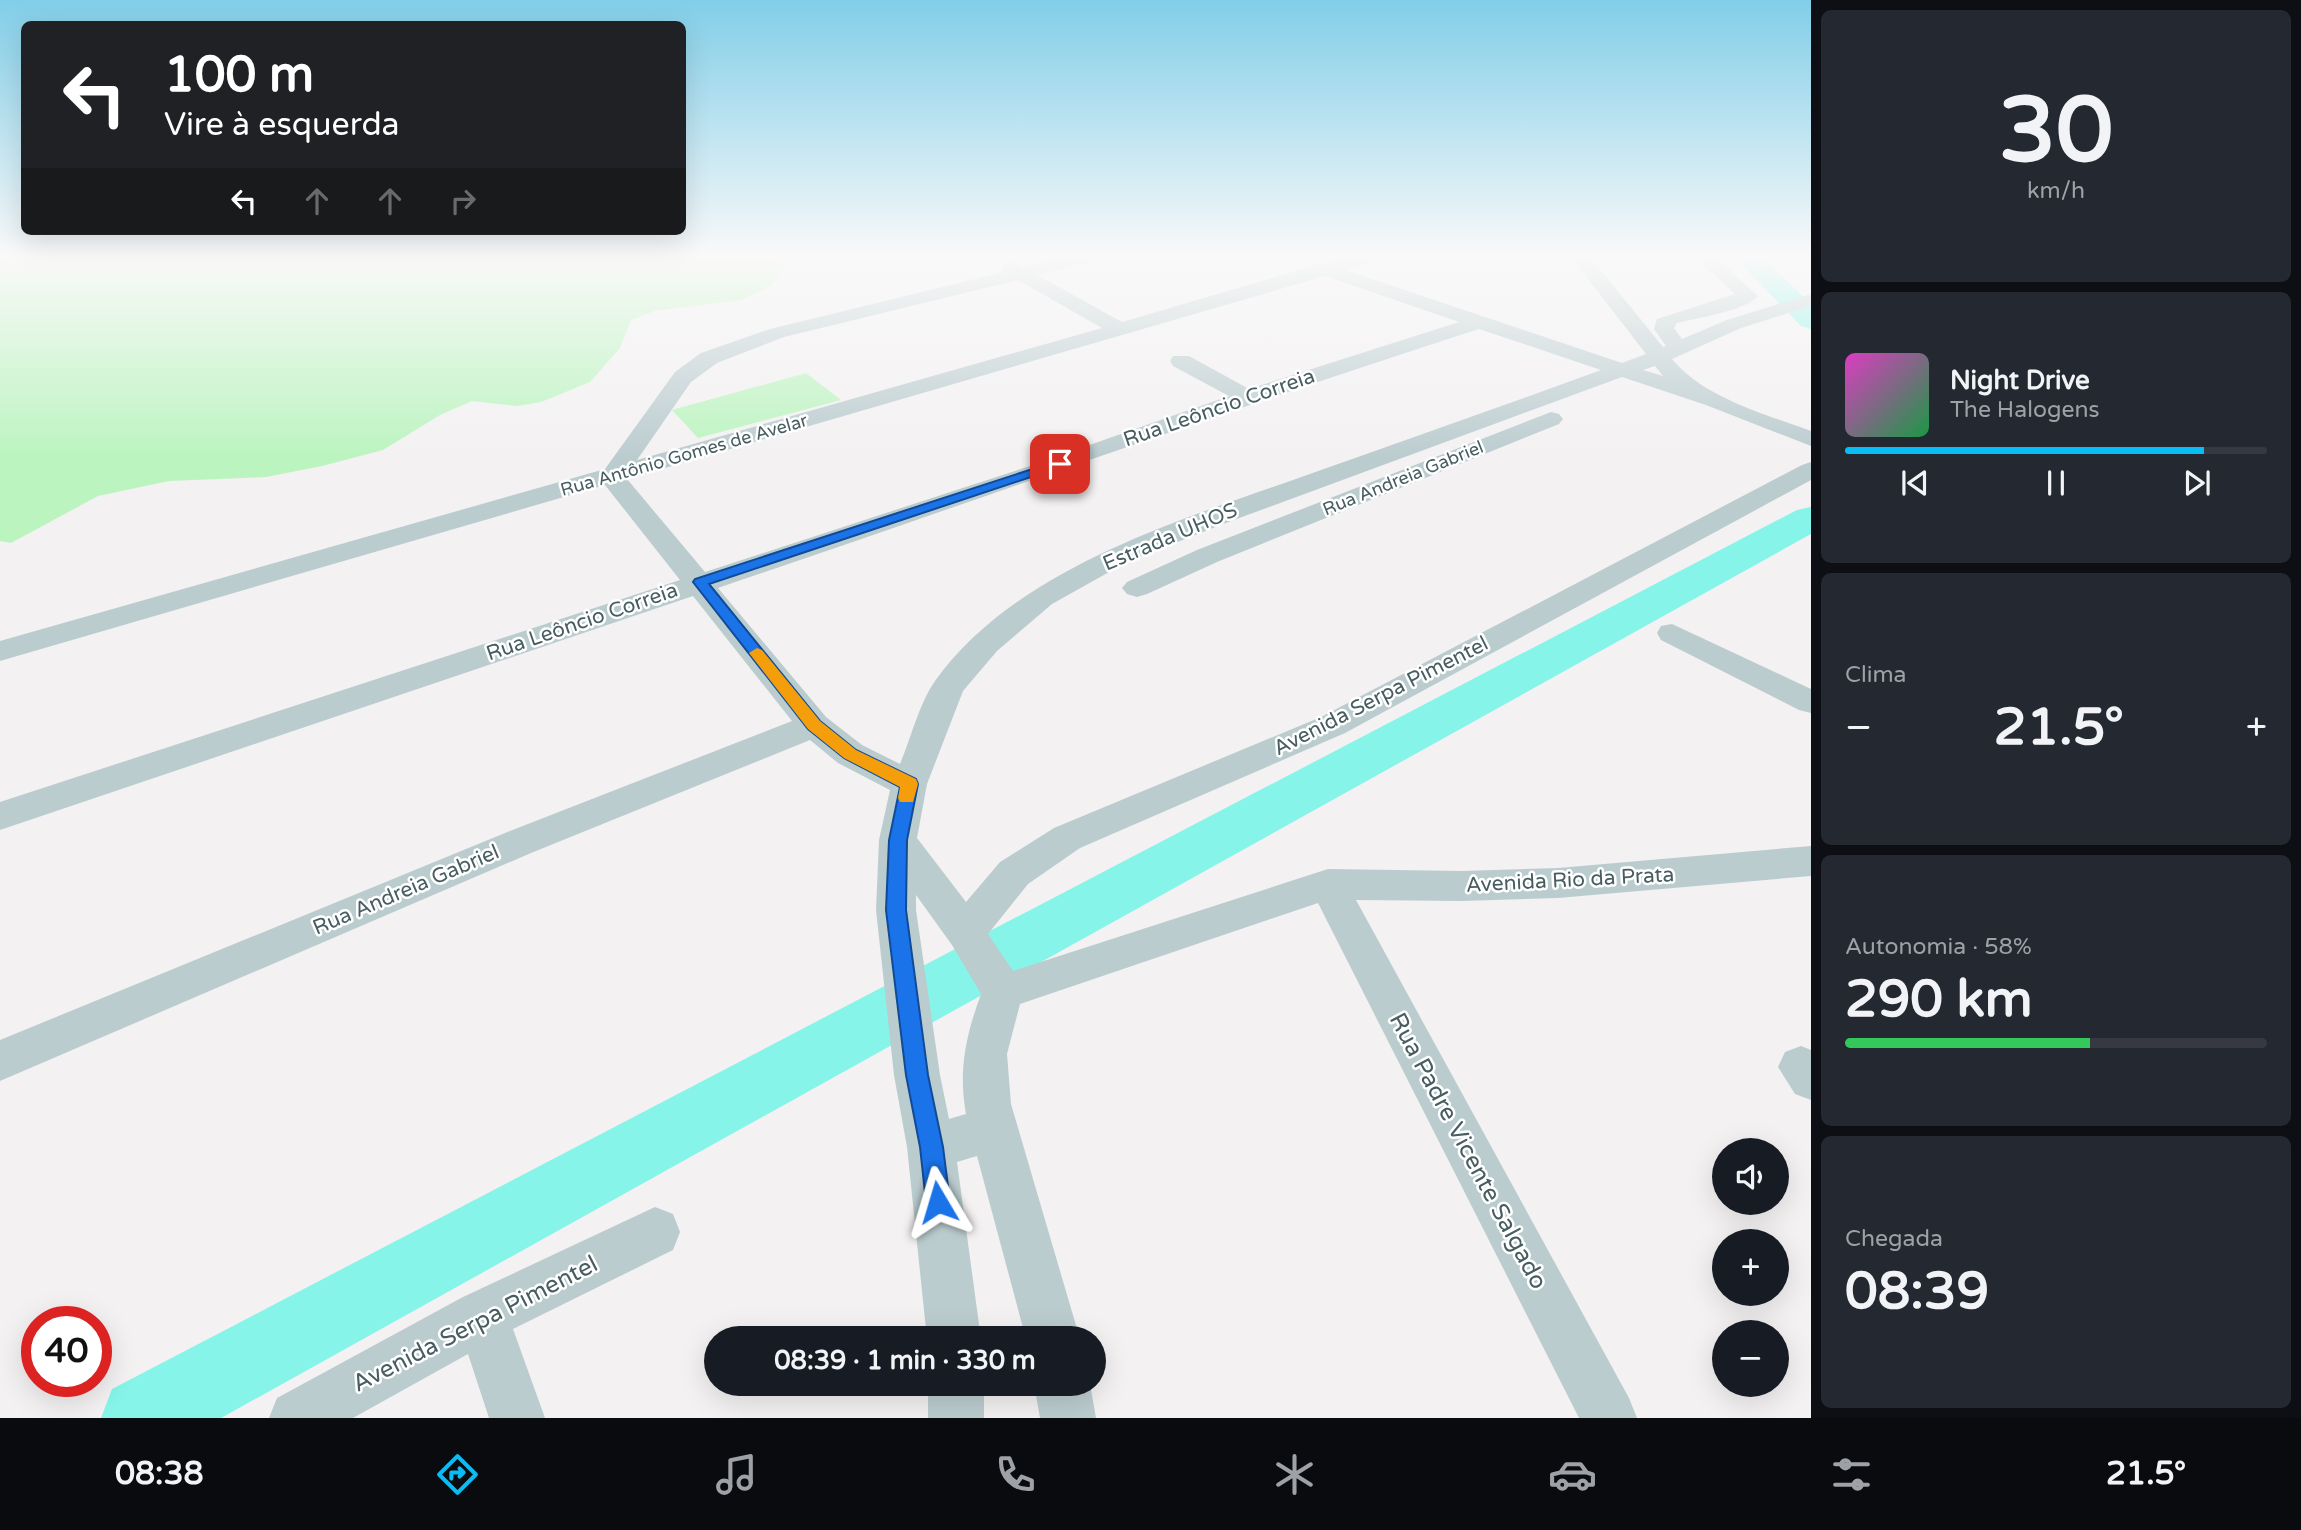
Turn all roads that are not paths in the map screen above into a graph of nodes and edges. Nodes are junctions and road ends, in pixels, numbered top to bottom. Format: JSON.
{"nodes":[{"id":1,"x":814,"y":324,"type":"edge"},
{"id":2,"x":1110,"y":324,"type":"edge"},
{"id":3,"x":1136,"y":324,"type":"edge"},
{"id":4,"x":1472,"y":324,"type":"edge"},
{"id":5,"x":1491,"y":324,"type":"edge"},
{"id":6,"x":1633,"y":324,"type":"edge"},
{"id":7,"x":1664,"y":324,"type":"edge"},
{"id":8,"x":1745,"y":324,"type":"edge"},
{"id":9,"x":1119,"y":329,"type":"junction"},
{"id":10,"x":1181,"y":361,"type":"dead end"},
{"id":11,"x":1664,"y":364,"type":"junction"},
{"id":12,"x":1623,"y":369,"type":"junction"},
{"id":13,"x":1248,"y":398,"type":"junction"},
{"id":14,"x":1811,"y":439,"type":"edge"},
{"id":15,"x":1811,"y":470,"type":"edge"},
{"id":16,"x":612,"y":477,"type":"junction"},
{"id":17,"x":700,"y":582,"type":"junction"},
{"id":18,"x":1137,"y":588,"type":"dead end"},
{"id":19,"x":1672,"y":633,"type":"dead end"},
{"id":20,"x":0,"y":651,"type":"edge"},
{"id":21,"x":1811,"y":702,"type":"edge"},
{"id":22,"x":814,"y":725,"type":"junction"},
{"id":23,"x":909,"y":784,"type":"junction"},
{"id":24,"x":0,"y":816,"type":"edge"},
{"id":25,"x":898,"y":840,"type":"junction"},
{"id":26,"x":1811,"y":861,"type":"edge"},
{"id":27,"x":1328,"y":884,"type":"junction"},
{"id":28,"x":967,"y":936,"type":"junction"},
{"id":29,"x":1000,"y":987,"type":"junction"},
{"id":30,"x":0,"y":1061,"type":"edge"},
{"id":31,"x":993,"y":1129,"type":"junction"},
{"id":32,"x":931,"y":1147,"type":"junction"},
{"id":33,"x":655,"y":1232,"type":"dead end"},
{"id":34,"x":482,"y":1316,"type":"junction"},
{"id":35,"x":952,"y":1326,"type":"edge"},
{"id":36,"x":1050,"y":1326,"type":"edge"},
{"id":37,"x":956,"y":1396,"type":"edge"},
{"id":38,"x":1064,"y":1396,"type":"edge"},
{"id":39,"x":297,"y":1418,"type":"edge"},
{"id":40,"x":517,"y":1418,"type":"edge"},
{"id":41,"x":956,"y":1418,"type":"edge"},
{"id":42,"x":1068,"y":1418,"type":"edge"},
{"id":43,"x":1609,"y":1418,"type":"edge"}],
"edges":[{"from":1,"to":16,"type":"street"},
{"from":2,"to":9,"type":"street"},
{"from":3,"to":9,"type":"street","name":"Rua Antônio Gomes de Avelar"},
{"from":4,"to":13,"type":"street","name":"Rua Leôncio Correia"},
{"from":5,"to":12,"type":"street"},
{"from":6,"to":11,"type":"street"},
{"from":7,"to":11,"type":"street"},
{"from":8,"to":11,"type":"street","name":"Estrada UHOS"},
{"from":9,"to":16,"type":"street","name":"Rua Antônio Gomes de Avelar"},
{"from":10,"to":13,"type":"street"},
{"from":11,"to":12,"type":"street","name":"Estrada UHOS"},
{"from":11,"to":14,"type":"street"},
{"from":11,"to":18,"type":"street","name":"Rua Andreia Gabriel"},
{"from":12,"to":23,"type":"street","name":"Estrada UHOS"},
{"from":13,"to":17,"type":"street","name":"Rua Leôncio Correia"},
{"from":15,"to":28,"type":"street","name":"Avenida Serpa Pimentel"},
{"from":16,"to":17,"type":"street"},
{"from":16,"to":20,"type":"street","name":"Rua Antônio Gomes de Avelar"},
{"from":17,"to":22,"type":"street"},
{"from":17,"to":24,"type":"street","name":"Rua Leôncio Correia"},
{"from":19,"to":21,"type":"street"},
{"from":22,"to":23,"type":"street"},
{"from":22,"to":30,"type":"street","name":"Rua Andreia Gabriel"},
{"from":23,"to":25,"type":"street","name":"Estrada UHOS"},
{"from":25,"to":28,"type":"street"},
{"from":25,"to":32,"type":"street","name":"Estrada UHOS"},
{"from":26,"to":27,"type":"street","name":"Avenida Rio da Prata"},
{"from":27,"to":29,"type":"street"},
{"from":27,"to":43,"type":"street","name":"Rua Padre Vicente Salgado"},
{"from":28,"to":29,"type":"street"},
{"from":29,"to":31,"type":"street"},
{"from":31,"to":32,"type":"street"},
{"from":31,"to":36,"type":"street"},
{"from":32,"to":35,"type":"street","name":"Estrada UHOS"},
{"from":33,"to":34,"type":"street","name":"Avenida Serpa Pimentel"},
{"from":34,"to":39,"type":"street","name":"Avenida Serpa Pimentel"},
{"from":34,"to":40,"type":"street"},
{"from":37,"to":41,"type":"street"},
{"from":38,"to":42,"type":"street"}]}
